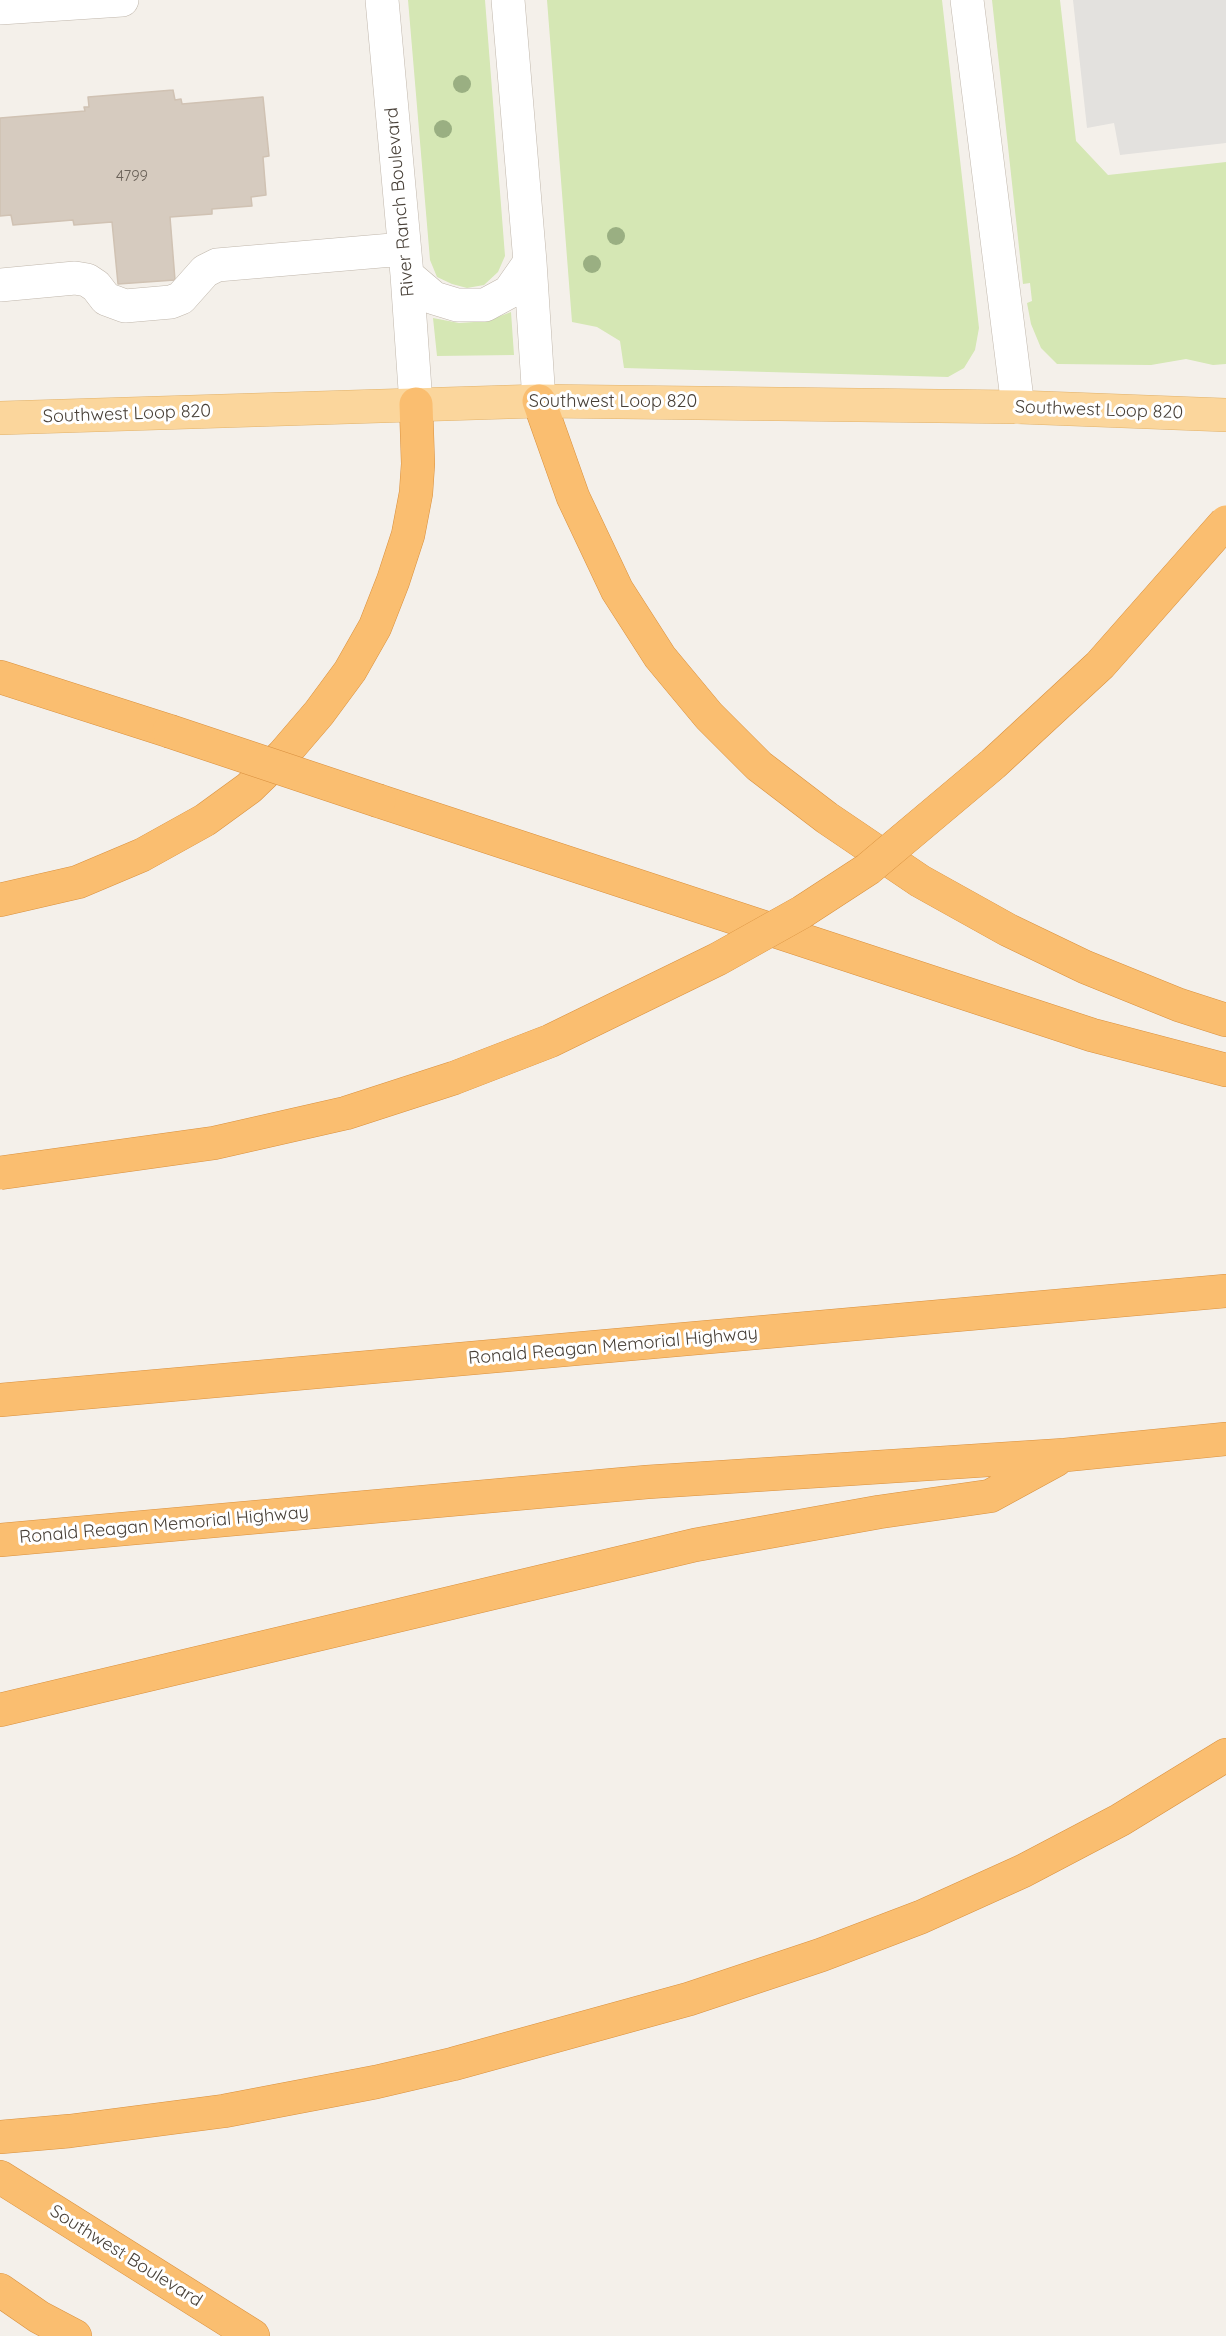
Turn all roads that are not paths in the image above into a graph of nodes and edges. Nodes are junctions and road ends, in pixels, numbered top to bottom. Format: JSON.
{"nodes":[{"id":1,"x":122,"y":0,"type":"edge"},
{"id":2,"x":382,"y":0,"type":"edge"},
{"id":3,"x":508,"y":0,"type":"edge"},
{"id":4,"x":967,"y":0,"type":"edge"},
{"id":5,"x":0,"y":8,"type":"edge"},
{"id":6,"x":405,"y":262,"type":"junction"},
{"id":7,"x":530,"y":262,"type":"junction"},
{"id":8,"x":0,"y":285,"type":"edge"},
{"id":9,"x":539,"y":402,"type":"junction"},
{"id":10,"x":416,"y":404,"type":"junction"},
{"id":11,"x":1018,"y":407,"type":"junction"},
{"id":12,"x":1226,"y":415,"type":"edge"},
{"id":13,"x":0,"y":418,"type":"edge"},
{"id":14,"x":1226,"y":522,"type":"edge"},
{"id":15,"x":0,"y":677,"type":"edge"},
{"id":16,"x":0,"y":900,"type":"edge"},
{"id":17,"x":1226,"y":1020,"type":"edge"},
{"id":18,"x":1226,"y":1070,"type":"edge"},
{"id":19,"x":0,"y":1173,"type":"edge"},
{"id":20,"x":1226,"y":1291,"type":"edge"},
{"id":21,"x":0,"y":1400,"type":"edge"},
{"id":22,"x":1226,"y":1438,"type":"edge"},
{"id":23,"x":1065,"y":1455,"type":"junction"},
{"id":24,"x":0,"y":1540,"type":"edge"},
{"id":25,"x":0,"y":1710,"type":"edge"},
{"id":26,"x":1226,"y":1755,"type":"edge"},
{"id":27,"x":0,"y":2137,"type":"edge"},
{"id":28,"x":0,"y":2177,"type":"edge"},
{"id":29,"x":0,"y":2290,"type":"edge"},
{"id":30,"x":75,"y":2336,"type":"edge"},
{"id":31,"x":253,"y":2336,"type":"edge"}],
"edges":[{"from":1,"to":5,"type":"street"},
{"from":2,"to":6,"type":"street","name":"River Ranch Boulevard"},
{"from":3,"to":7,"type":"street"},
{"from":4,"to":11,"type":"street"},
{"from":6,"to":7,"type":"street"},
{"from":6,"to":8,"type":"street"},
{"from":6,"to":10,"type":"street","name":"River Ranch Boulevard"},
{"from":7,"to":9,"type":"street"},
{"from":9,"to":10,"type":"main road","name":"Southwest Loop 820"},
{"from":9,"to":11,"type":"main road","name":"Southwest Loop 820"},
{"from":9,"to":17,"type":"highway"},
{"from":10,"to":13,"type":"main road","name":"Southwest Loop 820"},
{"from":10,"to":16,"type":"highway"},
{"from":11,"to":12,"type":"main road","name":"Southwest Loop 820"},
{"from":14,"to":19,"type":"highway","bridge":true},
{"from":15,"to":18,"type":"highway","bridge":true},
{"from":20,"to":21,"type":"highway","name":"Ronald Reagan Memorial Highway"},
{"from":22,"to":23,"type":"highway","name":"Ronald Reagan Memorial Highway"},
{"from":23,"to":24,"type":"highway","name":"Ronald Reagan Memorial Highway"},
{"from":23,"to":25,"type":"highway"},
{"from":26,"to":27,"type":"highway"},
{"from":28,"to":31,"type":"highway","name":"Southwest Boulevard"},
{"from":29,"to":30,"type":"highway"}]}
